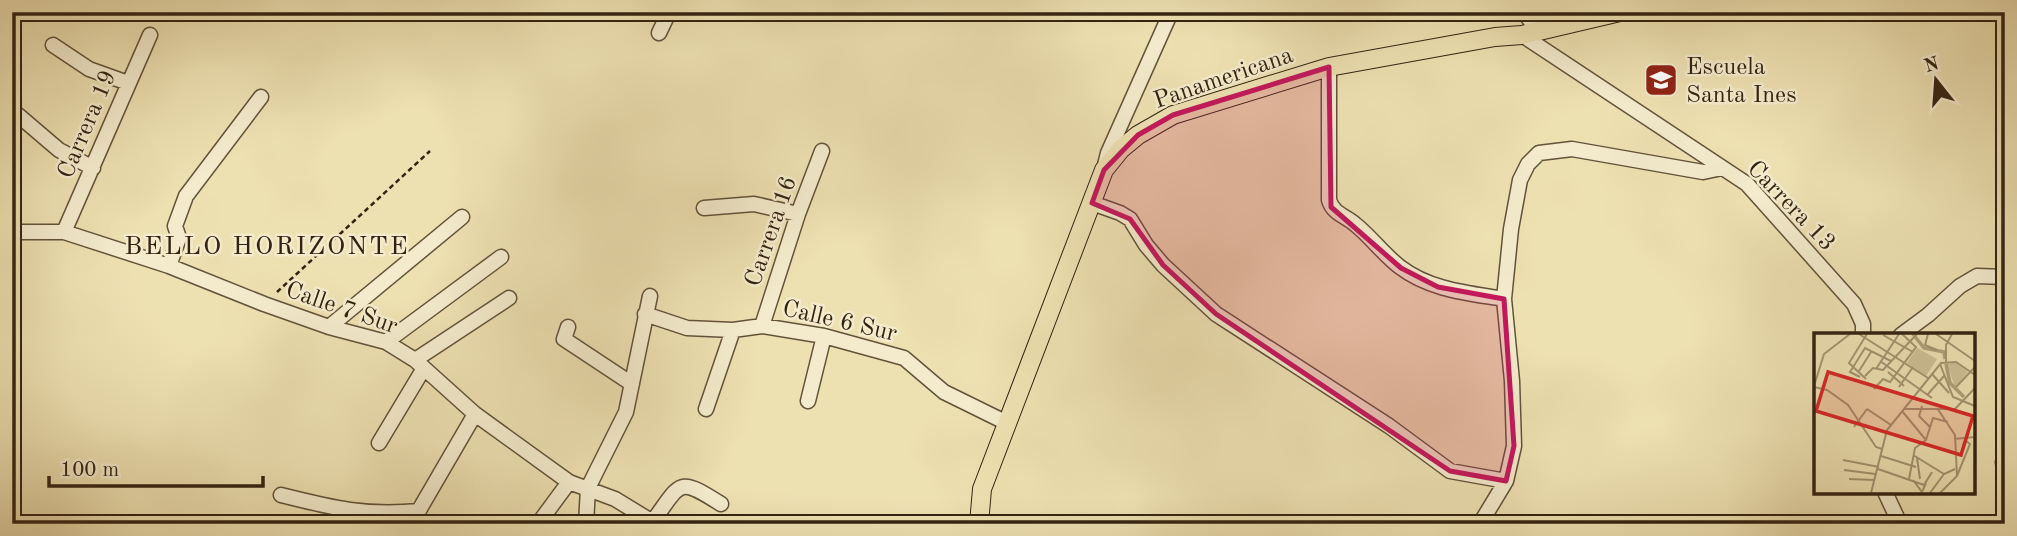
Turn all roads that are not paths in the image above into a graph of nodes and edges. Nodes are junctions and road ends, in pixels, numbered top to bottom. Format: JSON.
{"nodes":[{"id":1,"x":669,"y":12,"type":"edge"},
{"id":2,"x":1171,"y":12,"type":"edge"},
{"id":3,"x":1524,"y":12,"type":"edge"},
{"id":4,"x":1620,"y":12,"type":"edge"},
{"id":5,"x":1594,"y":15,"type":"edge"},
{"id":6,"x":659,"y":33,"type":"dead end"},
{"id":7,"x":1530,"y":33,"type":"junction"},
{"id":8,"x":150,"y":35,"type":"dead end"},
{"id":9,"x":53,"y":45,"type":"dead end"},
{"id":10,"x":1329,"y":67,"type":"junction"},
{"id":11,"x":128,"y":83,"type":"junction"},
{"id":12,"x":261,"y":97,"type":"dead end"},
{"id":13,"x":18,"y":115,"type":"dead end"},
{"id":14,"x":822,"y":151,"type":"dead end"},
{"id":15,"x":93,"y":168,"type":"junction"},
{"id":16,"x":1722,"y":168,"type":"junction"},
{"id":17,"x":1104,"y":170,"type":"junction"},
{"id":18,"x":1092,"y":203,"type":"junction"},
{"id":19,"x":704,"y":208,"type":"dead end"},
{"id":20,"x":798,"y":214,"type":"junction"},
{"id":21,"x":462,"y":217,"type":"dead end"},
{"id":22,"x":12,"y":232,"type":"edge"},
{"id":23,"x":64,"y":232,"type":"junction"},
{"id":24,"x":501,"y":257,"type":"dead end"},
{"id":25,"x":169,"y":266,"type":"junction"},
{"id":26,"x":2005,"y":277,"type":"edge"},
{"id":27,"x":650,"y":296,"type":"dead end"},
{"id":28,"x":509,"y":298,"type":"dead end"},
{"id":29,"x":1504,"y":299,"type":"junction"},
{"id":30,"x":645,"y":314,"type":"junction"},
{"id":31,"x":762,"y":326,"type":"junction"},
{"id":32,"x":329,"y":327,"type":"junction"},
{"id":33,"x":733,"y":330,"type":"junction"},
{"id":34,"x":566,"y":333,"type":"dead end"},
{"id":35,"x":1863,"y":333,"type":"edge"},
{"id":36,"x":1904,"y":333,"type":"edge"},
{"id":37,"x":824,"y":336,"type":"junction"},
{"id":38,"x":386,"y":342,"type":"junction"},
{"id":39,"x":419,"y":364,"type":"junction"},
{"id":40,"x":632,"y":384,"type":"junction"},
{"id":41,"x":808,"y":401,"type":"dead end"},
{"id":42,"x":706,"y":409,"type":"dead end"},
{"id":43,"x":475,"y":414,"type":"junction"},
{"id":44,"x":1007,"y":424,"type":"junction"},
{"id":45,"x":379,"y":443,"type":"dead end"},
{"id":46,"x":1506,"y":481,"type":"junction"},
{"id":47,"x":569,"y":482,"type":"junction"},
{"id":48,"x":588,"y":488,"type":"junction"},
{"id":49,"x":1886,"y":494,"type":"edge"},
{"id":50,"x":281,"y":495,"type":"dead end"},
{"id":51,"x":721,"y":504,"type":"dead end"},
{"id":52,"x":415,"y":518,"type":"edge"},
{"id":53,"x":654,"y":523,"type":"edge"},
{"id":54,"x":538,"y":524,"type":"edge"},
{"id":55,"x":586,"y":524,"type":"edge"},
{"id":56,"x":979,"y":524,"type":"edge"},
{"id":57,"x":1480,"y":524,"type":"edge"},
{"id":58,"x":1900,"y":524,"type":"edge"}],
"edges":[{"from":1,"to":6,"type":"street"},
{"from":2,"to":17,"type":"street"},
{"from":3,"to":7,"type":"street"},
{"from":4,"to":5,"type":"main road","name":"Panamericana"},
{"from":5,"to":7,"type":"main road","name":"Panamericana"},
{"from":7,"to":10,"type":"main road","name":"Panamericana"},
{"from":7,"to":16,"type":"street","name":"Carrera 13"},
{"from":8,"to":11,"type":"street","name":"Carrera 19"},
{"from":9,"to":11,"type":"street"},
{"from":10,"to":17,"type":"main road","name":"Panamericana"},
{"from":10,"to":29,"type":"street"},
{"from":11,"to":15,"type":"street","name":"Carrera 19"},
{"from":12,"to":25,"type":"street"},
{"from":13,"to":15,"type":"street"},
{"from":14,"to":20,"type":"street","name":"Carrera 16"},
{"from":15,"to":23,"type":"street","name":"Carrera 19"},
{"from":16,"to":29,"type":"street"},
{"from":16,"to":35,"type":"street","name":"Carrera 13"},
{"from":17,"to":18,"type":"main road","name":"Panamericana"},
{"from":18,"to":44,"type":"main road","name":"Panamericana"},
{"from":18,"to":46,"type":"street"},
{"from":19,"to":20,"type":"street"},
{"from":20,"to":31,"type":"street","name":"Carrera 16"},
{"from":21,"to":32,"type":"street"},
{"from":22,"to":23,"type":"street","name":"Calle 7 Sur"},
{"from":23,"to":25,"type":"street","name":"Calle 7 Sur"},
{"from":24,"to":38,"type":"street"},
{"from":25,"to":32,"type":"street","name":"Calle 7 Sur"},
{"from":26,"to":36,"type":"street"},
{"from":27,"to":30,"type":"street"},
{"from":28,"to":39,"type":"street"},
{"from":29,"to":46,"type":"street"},
{"from":30,"to":33,"type":"street","name":"Calle 6 Sur"},
{"from":30,"to":40,"type":"street"},
{"from":31,"to":33,"type":"street","name":"Calle 6 Sur"},
{"from":31,"to":37,"type":"street","name":"Calle 6 Sur"},
{"from":32,"to":38,"type":"street","name":"Calle 7 Sur"},
{"from":33,"to":42,"type":"street"},
{"from":34,"to":40,"type":"street"},
{"from":37,"to":41,"type":"street"},
{"from":37,"to":44,"type":"street","name":"Calle 6 Sur"},
{"from":38,"to":39,"type":"street","name":"Calle 7 Sur"},
{"from":39,"to":43,"type":"street","name":"Calle 7 Sur"},
{"from":39,"to":45,"type":"street"},
{"from":40,"to":48,"type":"street"},
{"from":43,"to":47,"type":"street","name":"Calle 7 Sur"},
{"from":43,"to":52,"type":"street"},
{"from":44,"to":56,"type":"main road","name":"Panamericana"},
{"from":46,"to":57,"type":"street"},
{"from":47,"to":48,"type":"street","name":"Calle 7 Sur"},
{"from":47,"to":54,"type":"street"},
{"from":48,"to":53,"type":"street","name":"Calle 7 Sur"},
{"from":48,"to":55,"type":"street"},
{"from":49,"to":58,"type":"street"},
{"from":50,"to":52,"type":"street"},
{"from":51,"to":53,"type":"street"}]}
